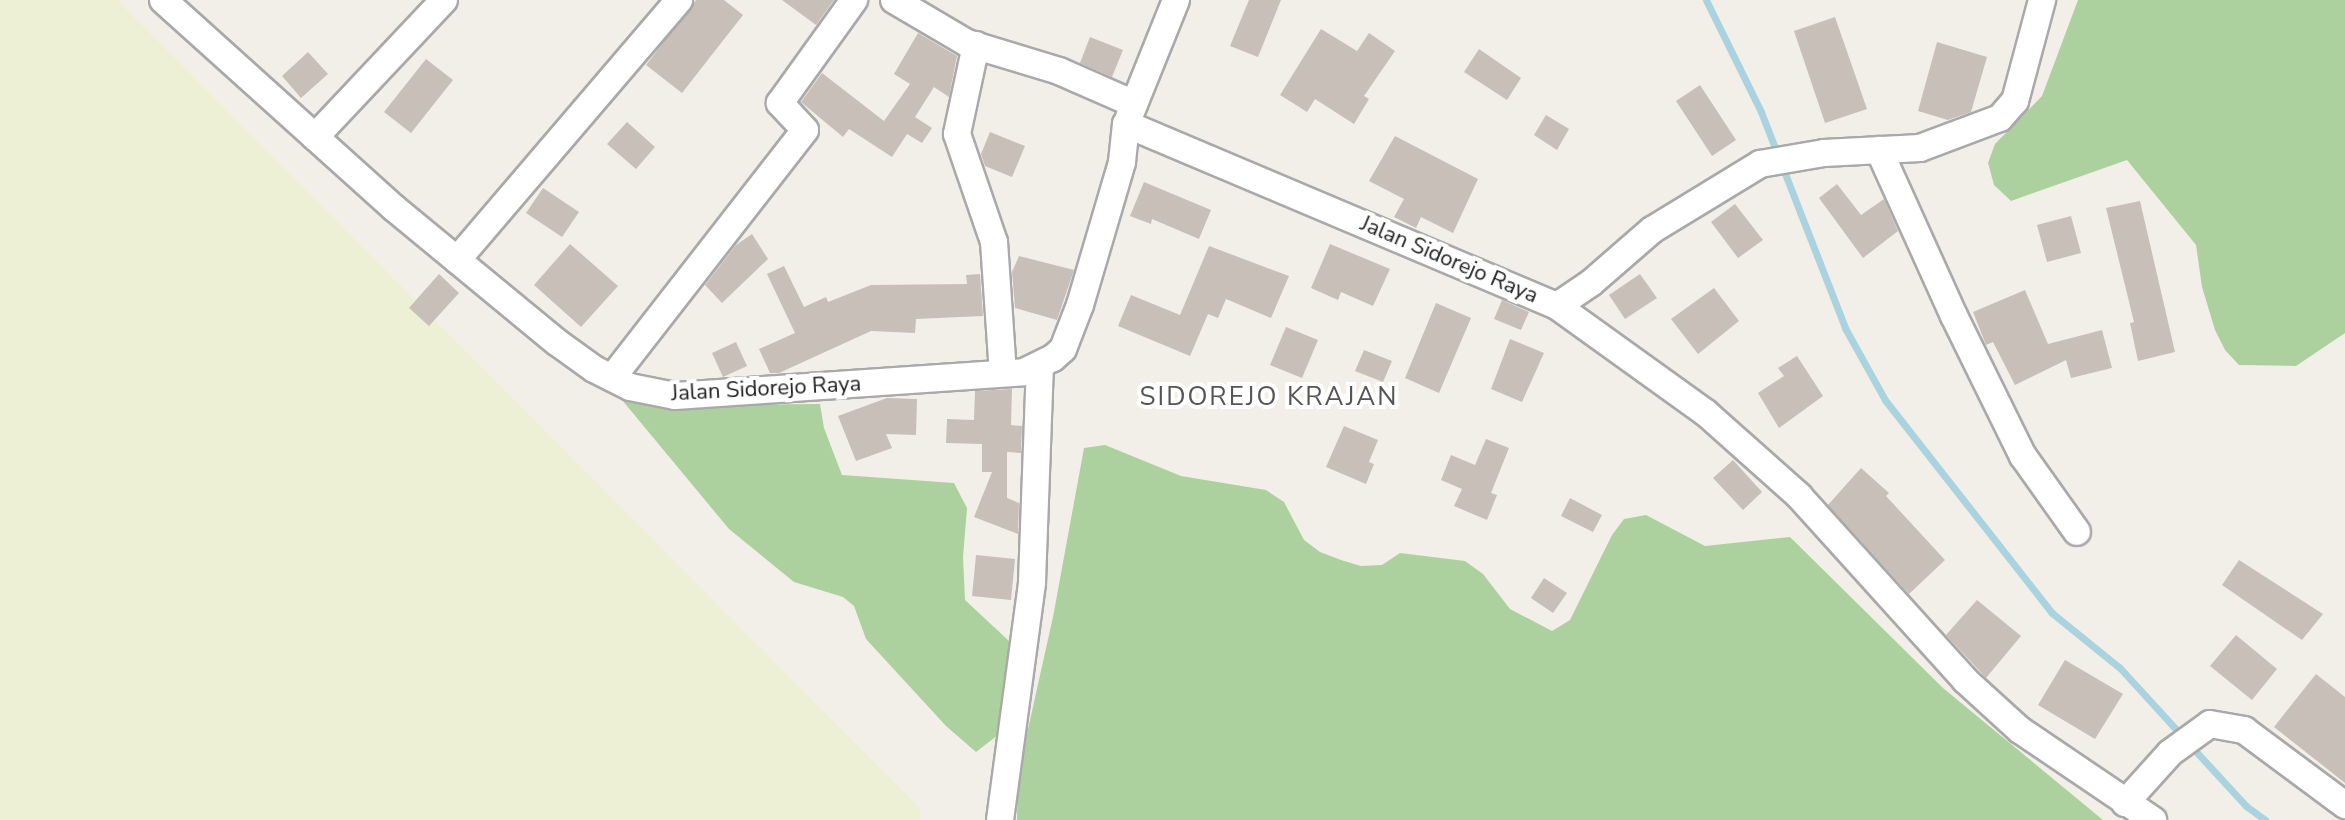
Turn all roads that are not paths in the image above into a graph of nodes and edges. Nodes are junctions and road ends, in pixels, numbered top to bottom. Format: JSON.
{"nodes":[{"id":1,"x":163,"y":0,"type":"edge"},
{"id":2,"x":444,"y":0,"type":"edge"},
{"id":3,"x":679,"y":0,"type":"edge"},
{"id":4,"x":854,"y":0,"type":"edge"},
{"id":5,"x":894,"y":0,"type":"edge"},
{"id":6,"x":1176,"y":0,"type":"edge"},
{"id":7,"x":2042,"y":0,"type":"edge"},
{"id":8,"x":976,"y":45,"type":"junction"},
{"id":9,"x":1139,"y":123,"type":"junction"},
{"id":10,"x":315,"y":137,"type":"junction"},
{"id":11,"x":1879,"y":150,"type":"junction"},
{"id":12,"x":457,"y":260,"type":"junction"},
{"id":13,"x":1557,"y":306,"type":"junction"},
{"id":14,"x":1040,"y":366,"type":"junction"},
{"id":15,"x":1003,"y":373,"type":"junction"},
{"id":16,"x":612,"y":378,"type":"junction"},
{"id":17,"x":2077,"y":532,"type":"dead end"},
{"id":18,"x":2125,"y":803,"type":"junction"},
{"id":19,"x":2345,"y":805,"type":"edge"},
{"id":20,"x":1000,"y":820,"type":"edge"},
{"id":21,"x":2153,"y":820,"type":"edge"}],
"edges":[{"from":1,"to":10,"type":"street","name":"Jalan Sidorejo Raya"},
{"from":2,"to":10,"type":"street"},
{"from":3,"to":12,"type":"street"},
{"from":4,"to":16,"type":"street"},
{"from":5,"to":8,"type":"street","name":"Jalan Sidorejo Raya"},
{"from":6,"to":9,"type":"street"},
{"from":7,"to":11,"type":"street"},
{"from":8,"to":9,"type":"street","name":"Jalan Sidorejo Raya"},
{"from":8,"to":15,"type":"street"},
{"from":9,"to":13,"type":"street","name":"Jalan Sidorejo Raya"},
{"from":9,"to":14,"type":"street"},
{"from":10,"to":12,"type":"street","name":"Jalan Sidorejo Raya"},
{"from":11,"to":13,"type":"street","name":"Jalan Sidorejo Raya"},
{"from":11,"to":17,"type":"street"},
{"from":12,"to":16,"type":"street","name":"Jalan Sidorejo Raya"},
{"from":13,"to":18,"type":"street"},
{"from":14,"to":15,"type":"street","name":"Jalan Sidorejo Raya"},
{"from":14,"to":20,"type":"street"},
{"from":15,"to":16,"type":"street","name":"Jalan Sidorejo Raya"},
{"from":18,"to":19,"type":"street"},
{"from":18,"to":21,"type":"street"}]}
